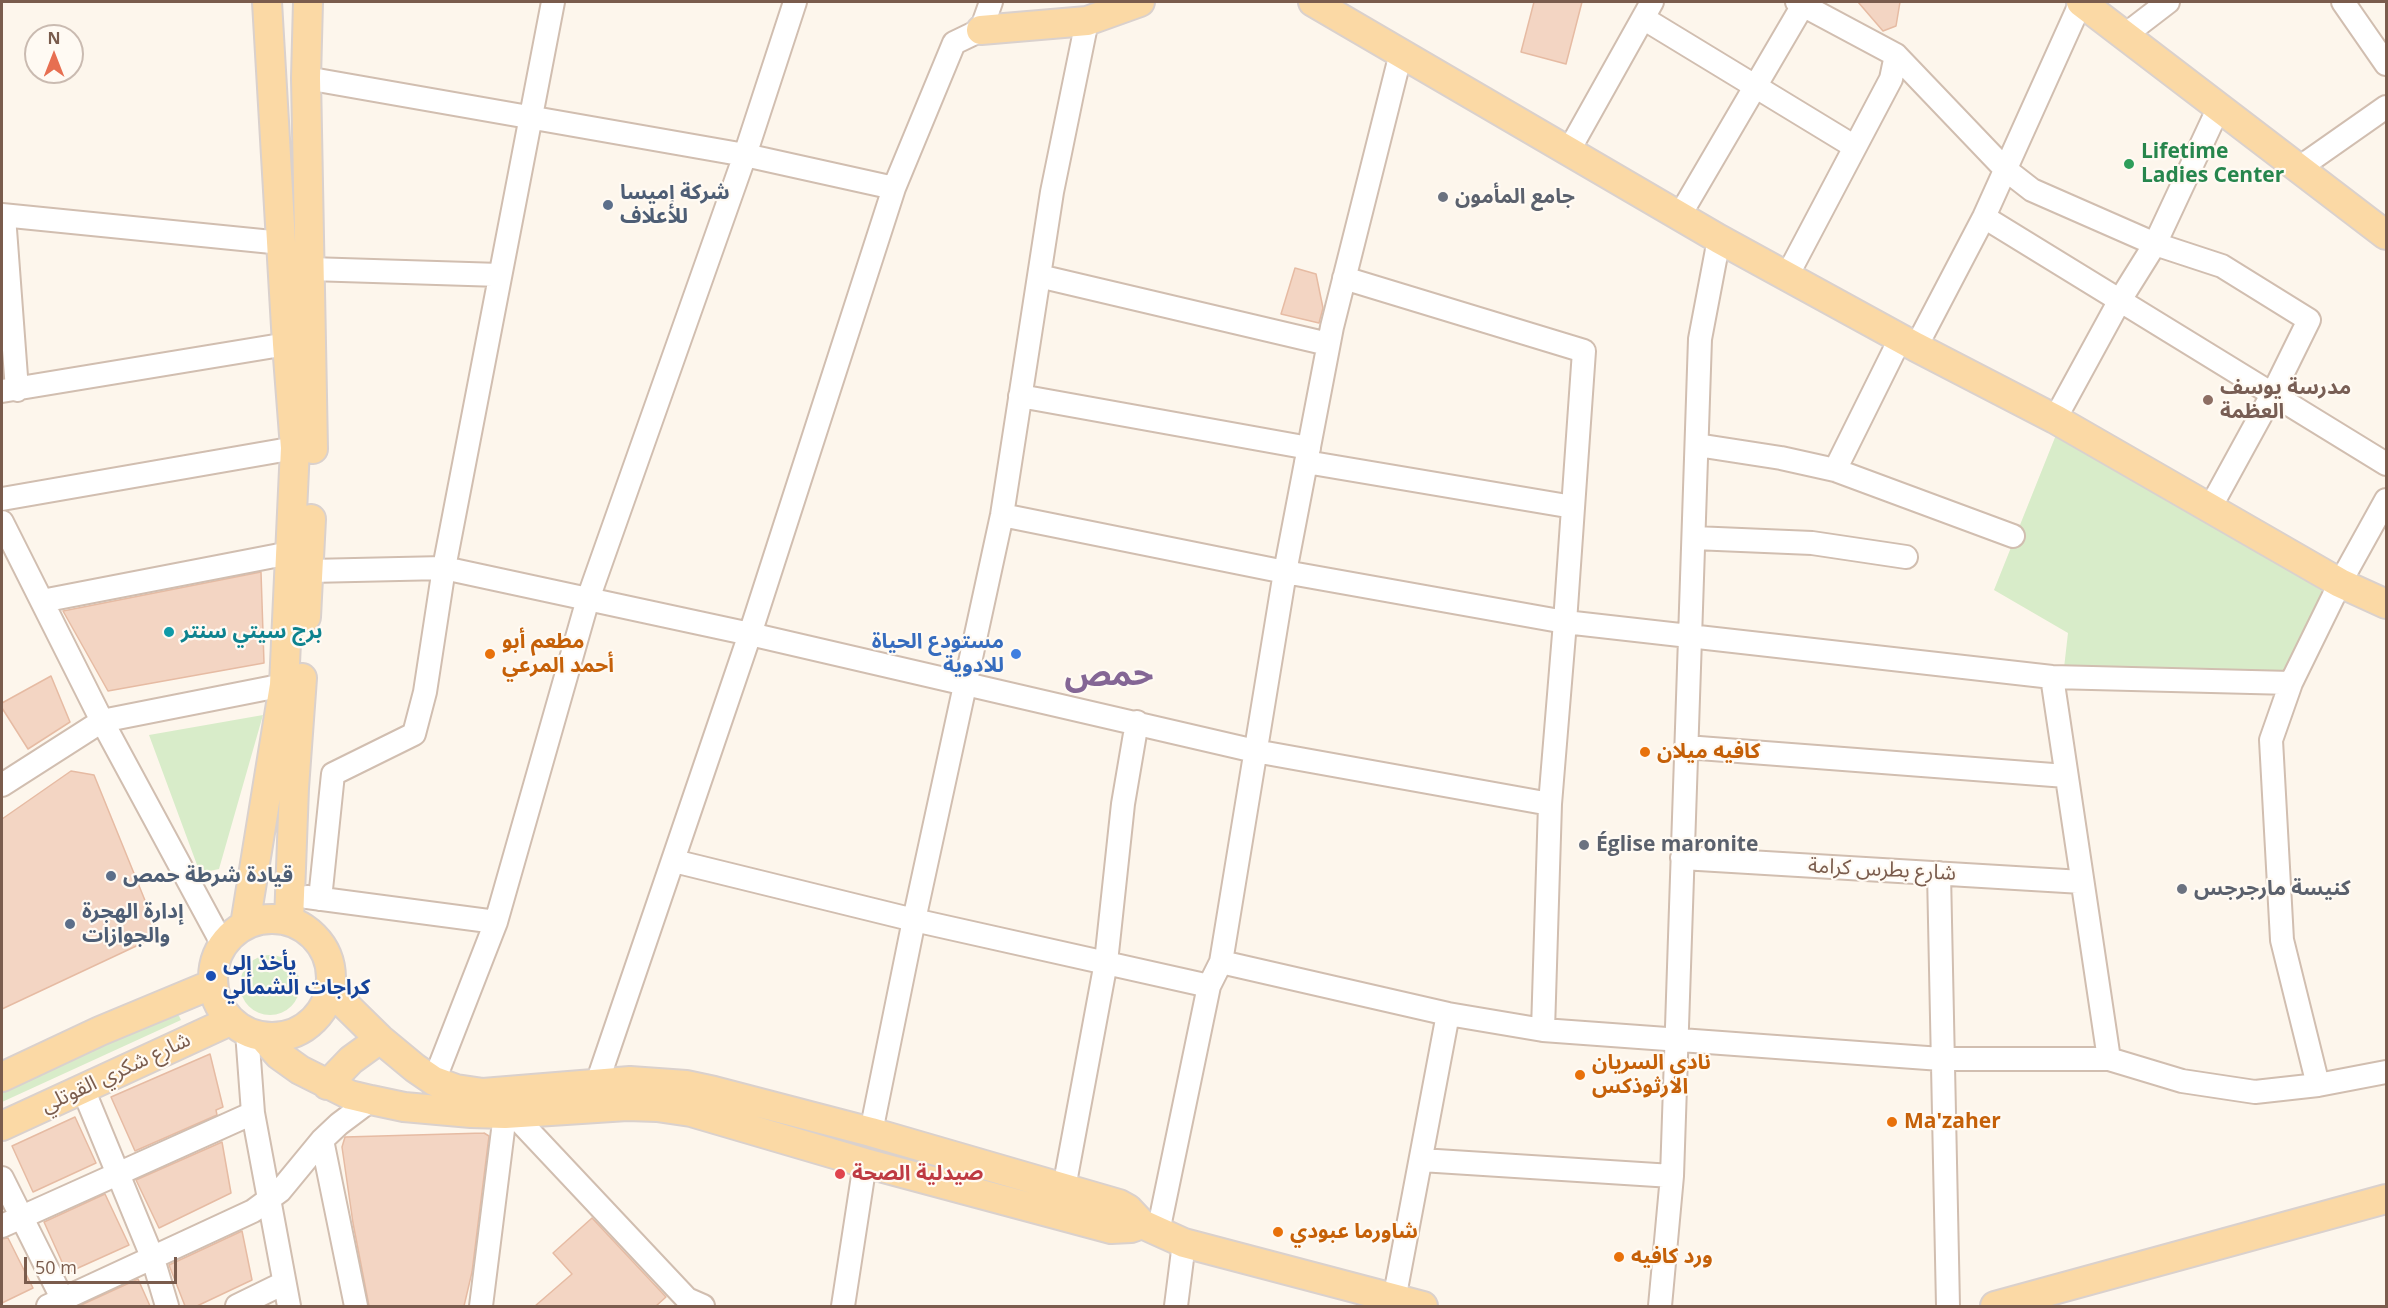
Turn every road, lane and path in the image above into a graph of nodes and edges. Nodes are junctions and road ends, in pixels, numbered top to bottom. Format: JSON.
{"nodes":[{"id":1,"x":267,"y":2,"type":"edge"},
{"id":2,"x":308,"y":2,"type":"edge"},
{"id":3,"x":553,"y":2,"type":"edge"},
{"id":4,"x":795,"y":2,"type":"edge"},
{"id":5,"x":991,"y":2,"type":"edge"},
{"id":6,"x":1140,"y":2,"type":"edge"},
{"id":7,"x":1313,"y":2,"type":"edge"},
{"id":8,"x":2168,"y":2,"type":"edge"},
{"id":9,"x":2343,"y":2,"type":"edge"},
{"id":10,"x":1800,"y":3,"type":"edge"},
{"id":11,"x":2083,"y":3,"type":"edge"},
{"id":12,"x":1648,"y":10,"type":"edge"},
{"id":13,"x":1087,"y":21,"type":"junction"},
{"id":14,"x":981,"y":30,"type":"junction"},
{"id":15,"x":2125,"y":35,"type":"junction"},
{"id":16,"x":1401,"y":53,"type":"junction"},
{"id":17,"x":1896,"y":55,"type":"junction"},
{"id":18,"x":2386,"y":64,"type":"edge"},
{"id":19,"x":306,"y":78,"type":"junction"},
{"id":20,"x":1755,"y":87,"type":"junction"},
{"id":21,"x":2219,"y":107,"type":"junction"},
{"id":22,"x":2386,"y":107,"type":"edge"},
{"id":23,"x":530,"y":116,"type":"junction"},
{"id":24,"x":1855,"y":147,"type":"junction"},
{"id":25,"x":1568,"y":152,"type":"junction"},
{"id":26,"x":745,"y":155,"type":"junction"},
{"id":27,"x":2299,"y":168,"type":"junction"},
{"id":28,"x":2006,"y":169,"type":"junction"},
{"id":29,"x":894,"y":188,"type":"junction"},
{"id":30,"x":1680,"y":215,"type":"junction"},
{"id":31,"x":3,"y":216,"type":"edge"},
{"id":32,"x":1984,"y":217,"type":"junction"},
{"id":33,"x":2386,"y":235,"type":"edge"},
{"id":34,"x":1719,"y":239,"type":"junction"},
{"id":35,"x":282,"y":243,"type":"junction"},
{"id":36,"x":2155,"y":244,"type":"junction"},
{"id":37,"x":309,"y":269,"type":"junction"},
{"id":38,"x":500,"y":275,"type":"junction"},
{"id":39,"x":1039,"y":276,"type":"junction"},
{"id":40,"x":1787,"y":276,"type":"junction"},
{"id":41,"x":1344,"y":278,"type":"junction"},
{"id":42,"x":2120,"y":300,"type":"junction"},
{"id":43,"x":1908,"y":343,"type":"junction"},
{"id":44,"x":287,"y":344,"type":"junction"},
{"id":45,"x":1328,"y":344,"type":"junction"},
{"id":46,"x":9,"y":390,"type":"edge"},
{"id":47,"x":2273,"y":393,"type":"junction"},
{"id":48,"x":1020,"y":396,"type":"junction"},
{"id":49,"x":2055,"y":418,"type":"junction"},
{"id":50,"x":1697,"y":445,"type":"junction"},
{"id":51,"x":295,"y":448,"type":"junction"},
{"id":52,"x":1307,"y":455,"type":"junction"},
{"id":53,"x":2386,"y":464,"type":"edge"},
{"id":54,"x":1835,"y":470,"type":"junction"},
{"id":55,"x":2,"y":499,"type":"edge"},
{"id":56,"x":2386,"y":500,"type":"edge"},
{"id":57,"x":1573,"y":507,"type":"junction"},
{"id":58,"x":2210,"y":508,"type":"junction"},
{"id":59,"x":1002,"y":515,"type":"junction"},
{"id":60,"x":2,"y":522,"type":"edge"},
{"id":61,"x":2013,"y":536,"type":"dead end"},
{"id":62,"x":1694,"y":538,"type":"junction"},
{"id":63,"x":1906,"y":557,"type":"dead end"},
{"id":64,"x":300,"y":562,"type":"junction"},
{"id":65,"x":444,"y":568,"type":"junction"},
{"id":66,"x":1285,"y":572,"type":"junction"},
{"id":67,"x":2340,"y":583,"type":"junction"},
{"id":68,"x":588,"y":599,"type":"junction"},
{"id":69,"x":42,"y":601,"type":"junction"},
{"id":70,"x":2386,"y":604,"type":"edge"},
{"id":71,"x":1565,"y":622,"type":"junction"},
{"id":72,"x":750,"y":634,"type":"junction"},
{"id":73,"x":1690,"y":636,"type":"junction"},
{"id":74,"x":2052,"y":677,"type":"junction"},
{"id":75,"x":965,"y":683,"type":"junction"},
{"id":76,"x":2291,"y":683,"type":"junction"},
{"id":77,"x":284,"y":685,"type":"junction"},
{"id":78,"x":102,"y":721,"type":"junction"},
{"id":79,"x":1137,"y":722,"type":"junction"},
{"id":80,"x":1686,"y":747,"type":"junction"},
{"id":81,"x":1255,"y":751,"type":"junction"},
{"id":82,"x":2066,"y":776,"type":"junction"},
{"id":83,"x":2,"y":785,"type":"edge"},
{"id":84,"x":1550,"y":804,"type":"junction"},
{"id":85,"x":1682,"y":858,"type":"junction"},
{"id":86,"x":674,"y":861,"type":"junction"},
{"id":87,"x":1939,"y":873,"type":"junction"},
{"id":88,"x":2082,"y":882,"type":"junction"},
{"id":89,"x":320,"y":899,"type":"junction"},
{"id":90,"x":290,"y":908,"type":"junction"},
{"id":91,"x":914,"y":920,"type":"junction"},
{"id":92,"x":496,"y":922,"type":"junction"},
{"id":93,"x":245,"y":925,"type":"junction"},
{"id":94,"x":223,"y":945,"type":"junction"},
{"id":95,"x":1106,"y":962,"type":"junction"},
{"id":96,"x":1221,"y":962,"type":"junction"},
{"id":97,"x":213,"y":984,"type":"junction"},
{"id":98,"x":1209,"y":986,"type":"junction"},
{"id":99,"x":331,"y":991,"type":"junction"},
{"id":100,"x":1448,"y":1014,"type":"junction"},
{"id":101,"x":247,"y":1030,"type":"junction"},
{"id":102,"x":1543,"y":1030,"type":"junction"},
{"id":103,"x":1677,"y":1038,"type":"junction"},
{"id":104,"x":380,"y":1039,"type":"junction"},
{"id":105,"x":1941,"y":1059,"type":"junction"},
{"id":106,"x":2109,"y":1059,"type":"junction"},
{"id":107,"x":2386,"y":1072,"type":"edge"},
{"id":108,"x":2,"y":1077,"type":"edge"},
{"id":109,"x":434,"y":1081,"type":"junction"},
{"id":110,"x":597,"y":1083,"type":"junction"},
{"id":111,"x":327,"y":1085,"type":"junction"},
{"id":112,"x":2318,"y":1085,"type":"junction"},
{"id":113,"x":83,"y":1089,"type":"junction"},
{"id":114,"x":371,"y":1100,"type":"junction"},
{"id":115,"x":253,"y":1113,"type":"junction"},
{"id":116,"x":508,"y":1114,"type":"junction"},
{"id":117,"x":2,"y":1126,"type":"edge"},
{"id":118,"x":871,"y":1132,"type":"junction"},
{"id":119,"x":322,"y":1140,"type":"junction"},
{"id":120,"x":1421,"y":1160,"type":"junction"},
{"id":121,"x":865,"y":1163,"type":"junction"},
{"id":122,"x":118,"y":1174,"type":"junction"},
{"id":123,"x":1672,"y":1176,"type":"junction"},
{"id":124,"x":2,"y":1178,"type":"edge"},
{"id":125,"x":1064,"y":1188,"type":"junction"},
{"id":126,"x":2386,"y":1199,"type":"edge"},
{"id":127,"x":268,"y":1201,"type":"junction"},
{"id":128,"x":11,"y":1222,"type":"edge"},
{"id":129,"x":1150,"y":1228,"type":"junction"},
{"id":130,"x":1184,"y":1243,"type":"junction"},
{"id":131,"x":153,"y":1258,"type":"junction"},
{"id":132,"x":284,"y":1283,"type":"junction"},
{"id":133,"x":1394,"y":1299,"type":"junction"},
{"id":134,"x":59,"y":1304,"type":"edge"},
{"id":135,"x":167,"y":1306,"type":"edge"},
{"id":136,"x":237,"y":1306,"type":"edge"},
{"id":137,"x":289,"y":1306,"type":"edge"},
{"id":138,"x":356,"y":1306,"type":"edge"},
{"id":139,"x":481,"y":1306,"type":"edge"},
{"id":140,"x":703,"y":1306,"type":"edge"},
{"id":141,"x":843,"y":1306,"type":"edge"},
{"id":142,"x":1176,"y":1306,"type":"edge"},
{"id":143,"x":1423,"y":1306,"type":"edge"},
{"id":144,"x":1660,"y":1306,"type":"edge"},
{"id":145,"x":1948,"y":1306,"type":"edge"},
{"id":146,"x":1995,"y":1306,"type":"edge"}],
"edges":[{"from":1,"to":35,"type":"main road"},
{"from":2,"to":19,"type":"main road"},
{"from":3,"to":23,"type":"street"},
{"from":4,"to":26,"type":"street"},
{"from":5,"to":14,"type":"street"},
{"from":6,"to":13,"type":"main road"},
{"from":7,"to":16,"type":"main road"},
{"from":8,"to":15,"type":"street"},
{"from":9,"to":18,"type":"street"},
{"from":10,"to":17,"type":"street"},
{"from":10,"to":20,"type":"street"},
{"from":11,"to":15,"type":"main road"},
{"from":11,"to":28,"type":"street"},
{"from":12,"to":20,"type":"street"},
{"from":12,"to":25,"type":"street"},
{"from":13,"to":14,"type":"main road"},
{"from":13,"to":39,"type":"street"},
{"from":14,"to":29,"type":"street"},
{"from":15,"to":21,"type":"main road"},
{"from":16,"to":25,"type":"main road"},
{"from":16,"to":41,"type":"street"},
{"from":17,"to":24,"type":"street"},
{"from":17,"to":28,"type":"street"},
{"from":19,"to":23,"type":"street"},
{"from":19,"to":37,"type":"main road"},
{"from":20,"to":24,"type":"street"},
{"from":20,"to":30,"type":"street"},
{"from":21,"to":27,"type":"main road"},
{"from":21,"to":36,"type":"street"},
{"from":22,"to":27,"type":"street"},
{"from":23,"to":26,"type":"street"},
{"from":23,"to":38,"type":"street"},
{"from":24,"to":40,"type":"street"},
{"from":25,"to":30,"type":"main road"},
{"from":26,"to":29,"type":"street"},
{"from":26,"to":68,"type":"street"},
{"from":27,"to":33,"type":"main road"},
{"from":28,"to":32,"type":"street"},
{"from":28,"to":36,"type":"street"},
{"from":29,"to":72,"type":"street"},
{"from":30,"to":34,"type":"main road"},
{"from":31,"to":35,"type":"street"},
{"from":31,"to":46,"type":"street"},
{"from":32,"to":42,"type":"street"},
{"from":32,"to":43,"type":"street"},
{"from":34,"to":40,"type":"main road"},
{"from":34,"to":50,"type":"street"},
{"from":35,"to":44,"type":"main road"},
{"from":36,"to":42,"type":"street"},
{"from":36,"to":47,"type":"street"},
{"from":37,"to":38,"type":"street"},
{"from":37,"to":64,"type":"main road"},
{"from":38,"to":65,"type":"street"},
{"from":39,"to":45,"type":"street"},
{"from":39,"to":48,"type":"street"},
{"from":40,"to":43,"type":"main road"},
{"from":41,"to":45,"type":"street"},
{"from":41,"to":57,"type":"street"},
{"from":42,"to":47,"type":"street"},
{"from":42,"to":49,"type":"street"},
{"from":43,"to":49,"type":"main road"},
{"from":43,"to":54,"type":"street"},
{"from":44,"to":46,"type":"street"},
{"from":44,"to":51,"type":"main road"},
{"from":45,"to":52,"type":"street"},
{"from":47,"to":53,"type":"street"},
{"from":47,"to":58,"type":"street"},
{"from":48,"to":52,"type":"street"},
{"from":48,"to":59,"type":"street"},
{"from":49,"to":58,"type":"main road"},
{"from":50,"to":54,"type":"street"},
{"from":50,"to":62,"type":"street"},
{"from":51,"to":55,"type":"street"},
{"from":51,"to":64,"type":"main road"},
{"from":52,"to":57,"type":"street"},
{"from":52,"to":66,"type":"street"},
{"from":54,"to":61,"type":"street"},
{"from":56,"to":67,"type":"street"},
{"from":57,"to":71,"type":"street"},
{"from":58,"to":67,"type":"main road"},
{"from":59,"to":66,"type":"street"},
{"from":59,"to":75,"type":"street"},
{"from":60,"to":69,"type":"street"},
{"from":62,"to":63,"type":"street"},
{"from":62,"to":73,"type":"street"},
{"from":64,"to":65,"type":"street"},
{"from":64,"to":69,"type":"street"},
{"from":64,"to":77,"type":"main road"},
{"from":64,"to":90,"type":"main road"},
{"from":65,"to":68,"type":"street"},
{"from":65,"to":89,"type":"street"},
{"from":66,"to":71,"type":"street"},
{"from":66,"to":81,"type":"street"},
{"from":67,"to":70,"type":"main road"},
{"from":67,"to":76,"type":"street"},
{"from":68,"to":72,"type":"street"},
{"from":68,"to":92,"type":"street"},
{"from":69,"to":78,"type":"street"},
{"from":71,"to":73,"type":"street"},
{"from":71,"to":84,"type":"street"},
{"from":72,"to":75,"type":"street"},
{"from":72,"to":86,"type":"street"},
{"from":73,"to":74,"type":"street"},
{"from":73,"to":80,"type":"street"},
{"from":74,"to":76,"type":"street"},
{"from":74,"to":82,"type":"street"},
{"from":75,"to":79,"type":"street"},
{"from":75,"to":91,"type":"street"},
{"from":76,"to":112,"type":"street"},
{"from":77,"to":78,"type":"street"},
{"from":77,"to":93,"type":"main road"},
{"from":78,"to":83,"type":"street"},
{"from":78,"to":94,"type":"street"},
{"from":79,"to":81,"type":"street"},
{"from":79,"to":95,"type":"street"},
{"from":80,"to":82,"type":"street"},
{"from":80,"to":85,"type":"street"},
{"from":81,"to":84,"type":"street"},
{"from":81,"to":96,"type":"street"},
{"from":82,"to":88,"type":"street"},
{"from":84,"to":102,"type":"street"},
{"from":85,"to":87,"type":"street","name":"شارع بطرس كرامة"},
{"from":85,"to":103,"type":"street"},
{"from":86,"to":91,"type":"street"},
{"from":86,"to":110,"type":"street"},
{"from":87,"to":88,"type":"street","name":"شارع بطرس كرامة"},
{"from":87,"to":105,"type":"street"},
{"from":88,"to":106,"type":"street"},
{"from":89,"to":90,"type":"street"},
{"from":89,"to":92,"type":"street"},
{"from":90,"to":93,"type":"main road"},
{"from":90,"to":99,"type":"main road"},
{"from":91,"to":95,"type":"street"},
{"from":91,"to":118,"type":"street"},
{"from":92,"to":109,"type":"street"},
{"from":93,"to":94,"type":"main road"},
{"from":94,"to":97,"type":"main road"},
{"from":95,"to":98,"type":"street"},
{"from":95,"to":125,"type":"street"},
{"from":96,"to":98,"type":"street"},
{"from":96,"to":100,"type":"street"},
{"from":97,"to":101,"type":"main road"},
{"from":97,"to":108,"type":"main road","name":"شارع شكري القوتلي"},
{"from":98,"to":129,"type":"street"},
{"from":99,"to":101,"type":"main road"},
{"from":99,"to":104,"type":"main road"},
{"from":100,"to":102,"type":"street"},
{"from":100,"to":120,"type":"street"},
{"from":101,"to":111,"type":"main road"},
{"from":101,"to":113,"type":"main road","name":"شارع شكري القوتلي"},
{"from":101,"to":115,"type":"street"},
{"from":102,"to":103,"type":"street"},
{"from":103,"to":105,"type":"street"},
{"from":103,"to":123,"type":"street"},
{"from":104,"to":109,"type":"main road"},
{"from":104,"to":111,"type":"main road"},
{"from":105,"to":106,"type":"street"},
{"from":105,"to":145,"type":"street"},
{"from":106,"to":112,"type":"street"},
{"from":107,"to":112,"type":"street"},
{"from":109,"to":110,"type":"main road"},
{"from":110,"to":118,"type":"main road"},
{"from":111,"to":114,"type":"main road"},
{"from":113,"to":117,"type":"main road","name":"شارع شكري القوتلي"},
{"from":113,"to":122,"type":"street"},
{"from":114,"to":116,"type":"main road"},
{"from":114,"to":119,"type":"street"},
{"from":115,"to":122,"type":"street"},
{"from":115,"to":127,"type":"street"},
{"from":116,"to":121,"type":"main road"},
{"from":116,"to":139,"type":"street"},
{"from":116,"to":140,"type":"street"},
{"from":118,"to":125,"type":"main road"},
{"from":119,"to":127,"type":"street"},
{"from":119,"to":138,"type":"street"},
{"from":120,"to":123,"type":"street"},
{"from":120,"to":133,"type":"street"},
{"from":121,"to":129,"type":"main road"},
{"from":121,"to":141,"type":"street"},
{"from":122,"to":128,"type":"street"},
{"from":122,"to":131,"type":"street"},
{"from":123,"to":144,"type":"street"},
{"from":124,"to":128,"type":"street"},
{"from":125,"to":129,"type":"main road"},
{"from":126,"to":146,"type":"main road"},
{"from":127,"to":131,"type":"street"},
{"from":127,"to":132,"type":"street"},
{"from":128,"to":134,"type":"street"},
{"from":129,"to":130,"type":"main road"},
{"from":130,"to":133,"type":"main road"},
{"from":130,"to":142,"type":"street"},
{"from":131,"to":134,"type":"street"},
{"from":131,"to":135,"type":"street"},
{"from":132,"to":136,"type":"street"},
{"from":132,"to":137,"type":"street"},
{"from":133,"to":143,"type":"main road"}]}
